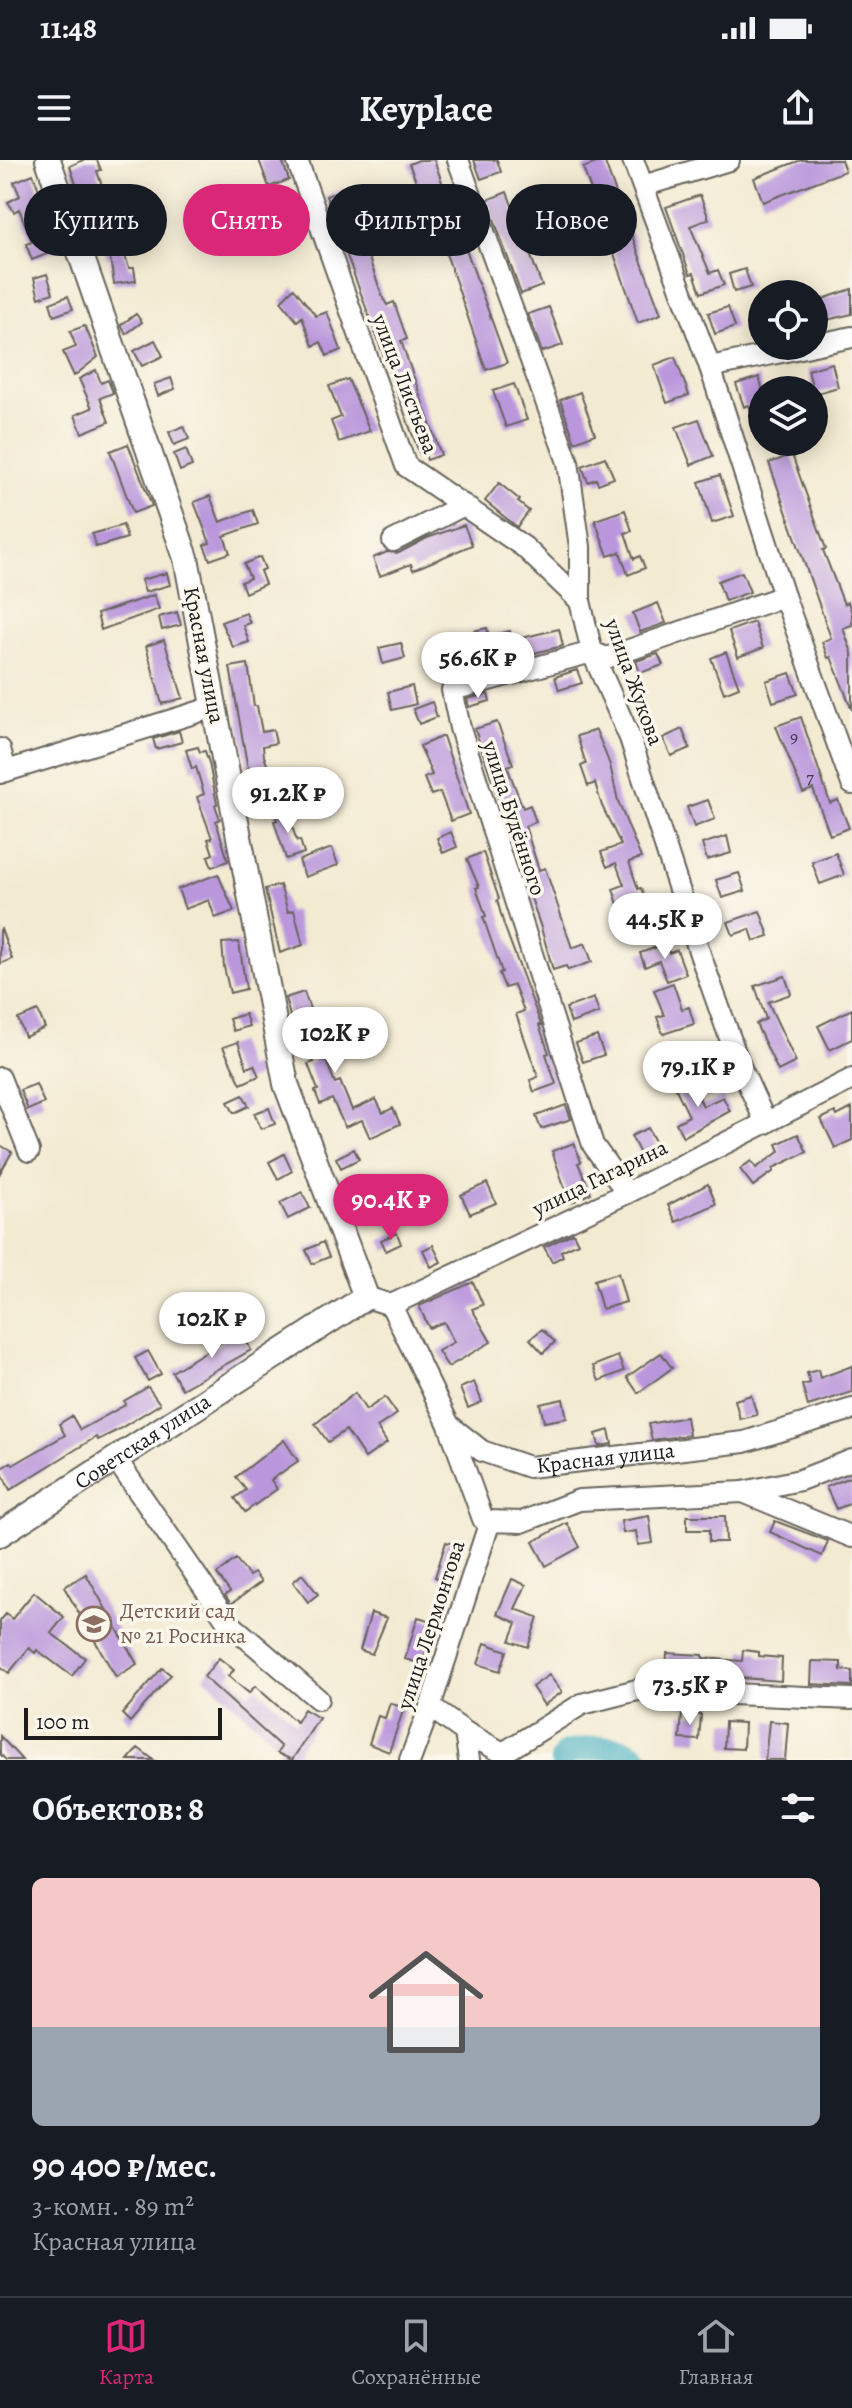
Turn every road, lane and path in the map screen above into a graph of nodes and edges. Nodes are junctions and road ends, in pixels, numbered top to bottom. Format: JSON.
{"nodes":[{"id":1,"x":48,"y":160,"type":"edge"},
{"id":2,"x":297,"y":160,"type":"edge"},
{"id":3,"x":458,"y":160,"type":"edge"},
{"id":4,"x":633,"y":160,"type":"edge"},
{"id":5,"x":729,"y":160,"type":"edge"},
{"id":6,"x":643,"y":186,"type":"junction"},
{"id":7,"x":852,"y":337,"type":"edge"},
{"id":8,"x":828,"y":342,"type":"edge"},
{"id":9,"x":748,"y":359,"type":"edge"},
{"id":10,"x":710,"y":367,"type":"junction"},
{"id":11,"x":464,"y":505,"type":"junction"},
{"id":12,"x":393,"y":541,"type":"dead end"},
{"id":13,"x":784,"y":596,"type":"junction"},
{"id":14,"x":580,"y":601,"type":"junction"},
{"id":15,"x":592,"y":652,"type":"junction"},
{"id":16,"x":214,"y":707,"type":"junction"},
{"id":17,"x":0,"y":749,"type":"edge"},
{"id":18,"x":3,"y":772,"type":"edge"},
{"id":19,"x":852,"y":784,"type":"edge"},
{"id":20,"x":0,"y":1078,"type":"edge"},
{"id":21,"x":852,"y":1079,"type":"edge"},
{"id":22,"x":766,"y":1123,"type":"junction"},
{"id":23,"x":29,"y":1151,"type":"dead end"},
{"id":24,"x":627,"y":1193,"type":"junction"},
{"id":25,"x":366,"y":1297,"type":"junction"},
{"id":26,"x":391,"y":1305,"type":"junction"},
{"id":27,"x":852,"y":1409,"type":"edge"},
{"id":28,"x":449,"y":1425,"type":"junction"},
{"id":29,"x":116,"y":1459,"type":"junction"},
{"id":30,"x":852,"y":1460,"type":"edge"},
{"id":31,"x":743,"y":1492,"type":"junction"},
{"id":32,"x":490,"y":1521,"type":"junction"},
{"id":33,"x":0,"y":1534,"type":"edge"},
{"id":34,"x":852,"y":1537,"type":"edge"},
{"id":35,"x":318,"y":1699,"type":"dead end"},
{"id":36,"x":852,"y":1699,"type":"edge"},
{"id":37,"x":430,"y":1707,"type":"junction"},
{"id":38,"x":465,"y":1732,"type":"junction"},
{"id":39,"x":410,"y":1760,"type":"edge"},
{"id":40,"x":469,"y":1760,"type":"edge"}],
"edges":[{"from":1,"to":16,"type":"main road","name":"Красная улица"},
{"from":2,"to":11,"type":"street","name":"улица Листьева"},
{"from":3,"to":14,"type":"street","name":"улица Жукова"},
{"from":4,"to":6,"type":"street"},
{"from":5,"to":6,"type":"street"},
{"from":6,"to":10,"type":"street"},
{"from":7,"to":8,"type":"street"},
{"from":9,"to":10,"type":"street"},
{"from":10,"to":13,"type":"street"},
{"from":11,"to":12,"type":"street"},
{"from":11,"to":14,"type":"street","name":"улица Листьева"},
{"from":13,"to":15,"type":"street","name":"улица Будённого"},
{"from":13,"to":19,"type":"street"},
{"from":14,"to":15,"type":"street","name":"улица Жукова"},
{"from":15,"to":22,"type":"street","name":"улица Жукова"},
{"from":15,"to":24,"type":"street","name":"улица Будённого"},
{"from":16,"to":18,"type":"street"},
{"from":16,"to":25,"type":"main road","name":"Красная улица"},
{"from":17,"to":18,"type":"street"},
{"from":20,"to":23,"type":"street"},
{"from":21,"to":22,"type":"street","name":"улица Гагарина"},
{"from":22,"to":24,"type":"street","name":"улица Гагарина"},
{"from":24,"to":26,"type":"street","name":"улица Гагарина"},
{"from":25,"to":26,"type":"street"},
{"from":25,"to":29,"type":"main road","name":"Советская улица"},
{"from":26,"to":28,"type":"street","name":"Красная улица"},
{"from":27,"to":28,"type":"street","name":"Красная улица"},
{"from":28,"to":32,"type":"street"},
{"from":29,"to":33,"type":"main road","name":"Советская улица"},
{"from":29,"to":35,"type":"street"},
{"from":30,"to":31,"type":"street","name":"улица Лермонтова"},
{"from":31,"to":32,"type":"street","name":"улица Лермонтова"},
{"from":31,"to":34,"type":"street","name":"улица Лермонтова"},
{"from":32,"to":37,"type":"street","name":"улица Лермонтова"},
{"from":36,"to":38,"type":"street"},
{"from":37,"to":38,"type":"street"},
{"from":37,"to":39,"type":"street","name":"улица Лермонтова"},
{"from":38,"to":40,"type":"street"}]}
